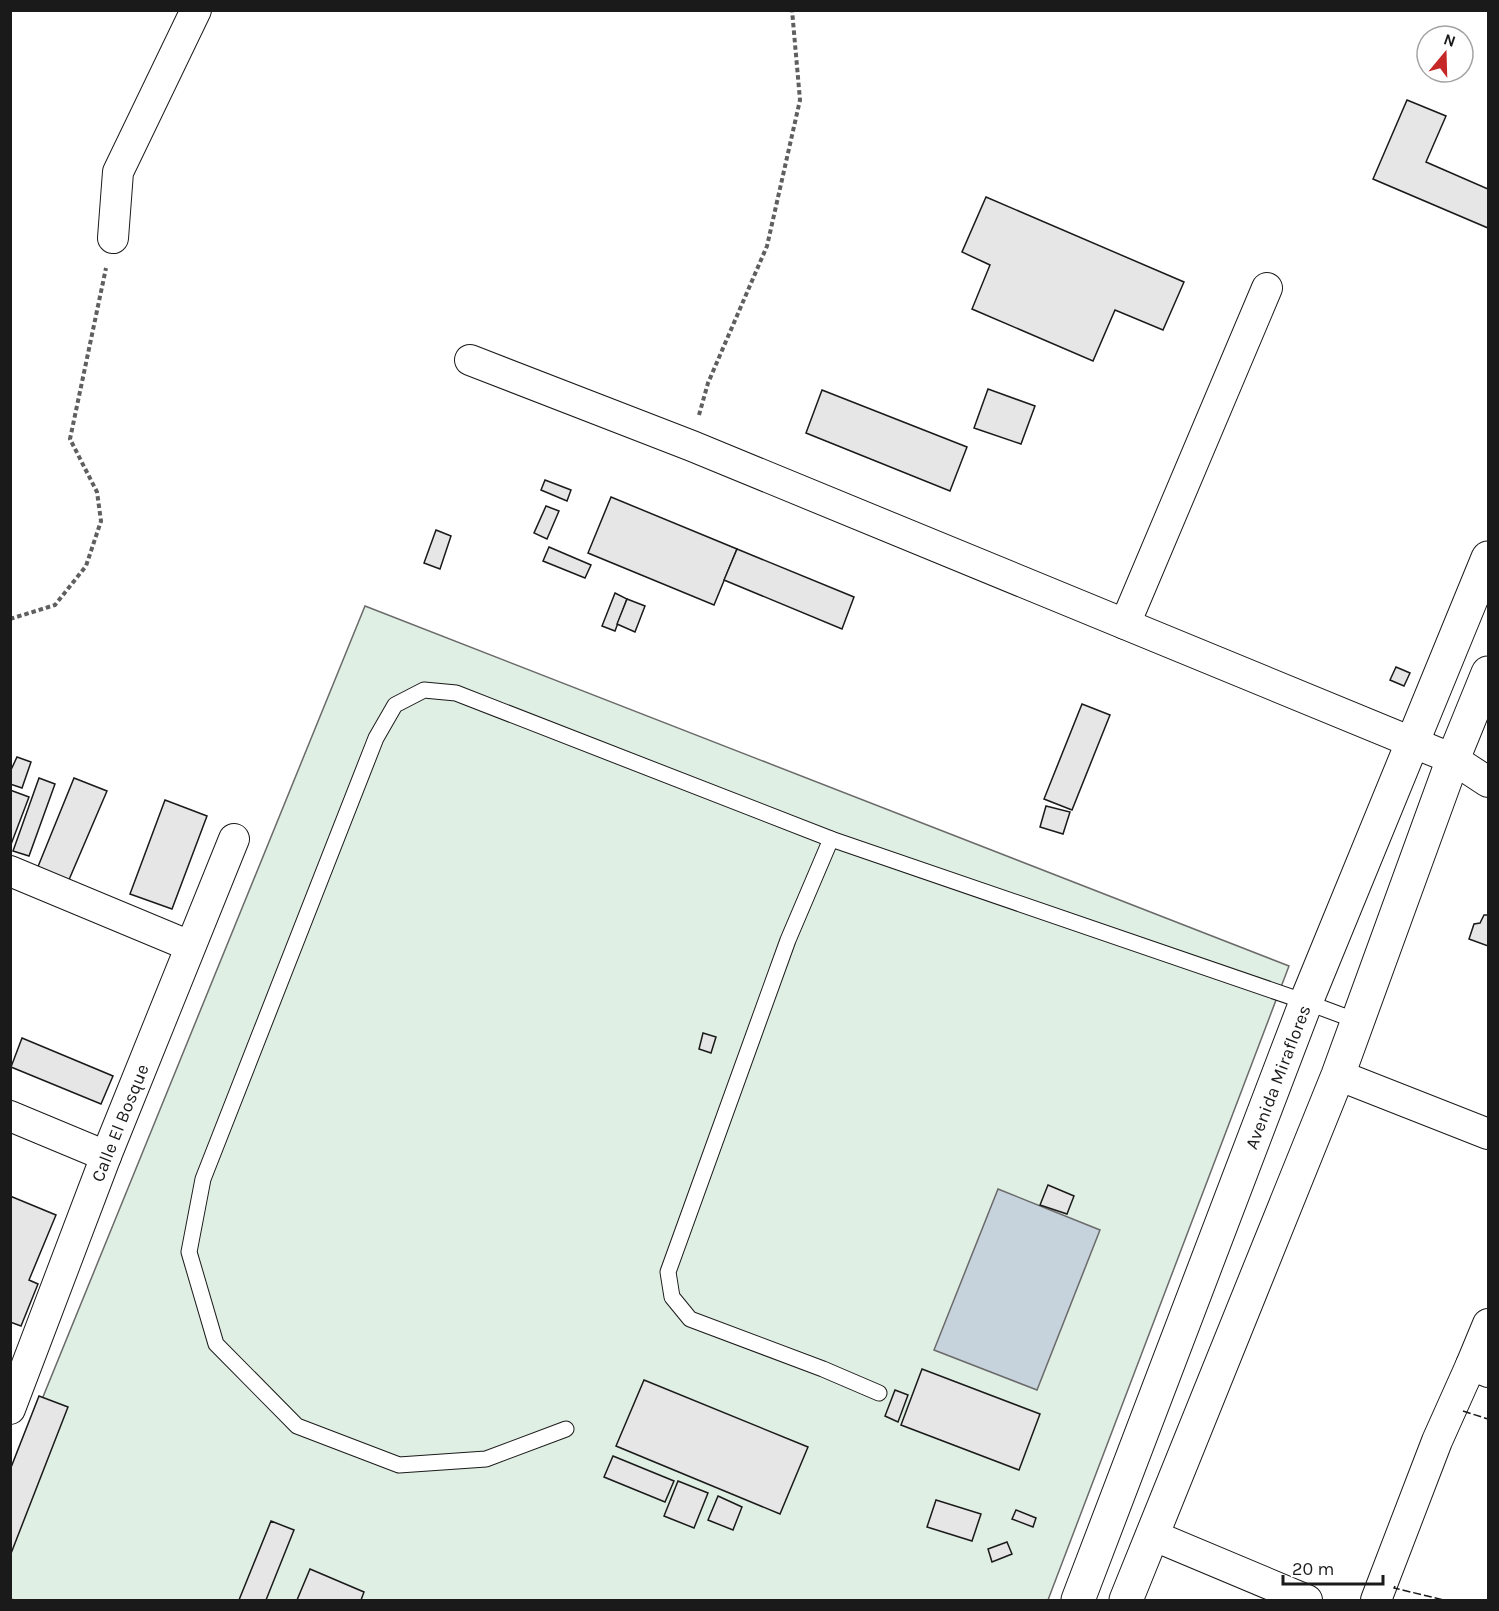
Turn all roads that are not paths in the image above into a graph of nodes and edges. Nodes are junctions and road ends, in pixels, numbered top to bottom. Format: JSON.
{"nodes":[{"id":1,"x":196,"y":10,"type":"edge"},
{"id":2,"x":113,"y":238,"type":"road end"},
{"id":3,"x":1267,"y":288,"type":"dead end"},
{"id":4,"x":470,"y":360,"type":"dead end"},
{"id":5,"x":1488,"y":558,"type":"edge"},
{"id":6,"x":1125,"y":624,"type":"junction"},
{"id":7,"x":1488,"y":673,"type":"edge"},
{"id":8,"x":1413,"y":743,"type":"junction"},
{"id":9,"x":1453,"y":759,"type":"junction"},
{"id":10,"x":1488,"y":782,"type":"edge"},
{"id":11,"x":234,"y":839,"type":"dead end"},
{"id":12,"x":831,"y":839,"type":"junction"},
{"id":13,"x":10,"y":872,"type":"edge"},
{"id":14,"x":190,"y":946,"type":"junction"},
{"id":15,"x":1306,"y":1002,"type":"junction"},
{"id":16,"x":1357,"y":1021,"type":"junction"},
{"id":17,"x":1338,"y":1075,"type":"junction"},
{"id":18,"x":10,"y":1116,"type":"edge"},
{"id":19,"x":1488,"y":1134,"type":"edge"},
{"id":20,"x":106,"y":1156,"type":"junction"},
{"id":21,"x":1488,"y":1324,"type":"edge"},
{"id":22,"x":1480,"y":1369,"type":"edge"},
{"id":23,"x":17,"y":1374,"type":"edge"},
{"id":24,"x":879,"y":1393,"type":"dead end"},
{"id":25,"x":10,"y":1408,"type":"edge"},
{"id":26,"x":566,"y":1429,"type":"dead end"},
{"id":27,"x":1152,"y":1535,"type":"junction"},
{"id":28,"x":1078,"y":1600,"type":"edge"},
{"id":29,"x":1126,"y":1600,"type":"edge"},
{"id":30,"x":1307,"y":1600,"type":"edge"},
{"id":31,"x":1376,"y":1600,"type":"edge"}],
"edges":[{"from":1,"to":2,"type":"street"},
{"from":3,"to":6,"type":"street"},
{"from":4,"to":6,"type":"street"},
{"from":5,"to":8,"type":"street","name":"Avenida Miraflores"},
{"from":6,"to":8,"type":"street"},
{"from":7,"to":9,"type":"street"},
{"from":8,"to":9,"type":"street"},
{"from":8,"to":15,"type":"street","name":"Avenida Miraflores"},
{"from":9,"to":10,"type":"street"},
{"from":9,"to":16,"type":"street"},
{"from":11,"to":14,"type":"street","name":"Calle El Bosque"},
{"from":12,"to":15,"type":"lane"},
{"from":12,"to":24,"type":"lane"},
{"from":12,"to":26,"type":"lane"},
{"from":13,"to":14,"type":"street"},
{"from":14,"to":20,"type":"street","name":"Calle El Bosque"},
{"from":15,"to":16,"type":"lane"},
{"from":15,"to":28,"type":"street","name":"Avenida Miraflores"},
{"from":16,"to":17,"type":"street"},
{"from":17,"to":19,"type":"street"},
{"from":17,"to":27,"type":"street"},
{"from":18,"to":20,"type":"street"},
{"from":20,"to":23,"type":"street","name":"Calle El Bosque"},
{"from":21,"to":22,"type":"street"},
{"from":22,"to":31,"type":"street"},
{"from":23,"to":25,"type":"street","name":"Calle El Bosque"},
{"from":27,"to":29,"type":"street"},
{"from":27,"to":30,"type":"street"}]}
